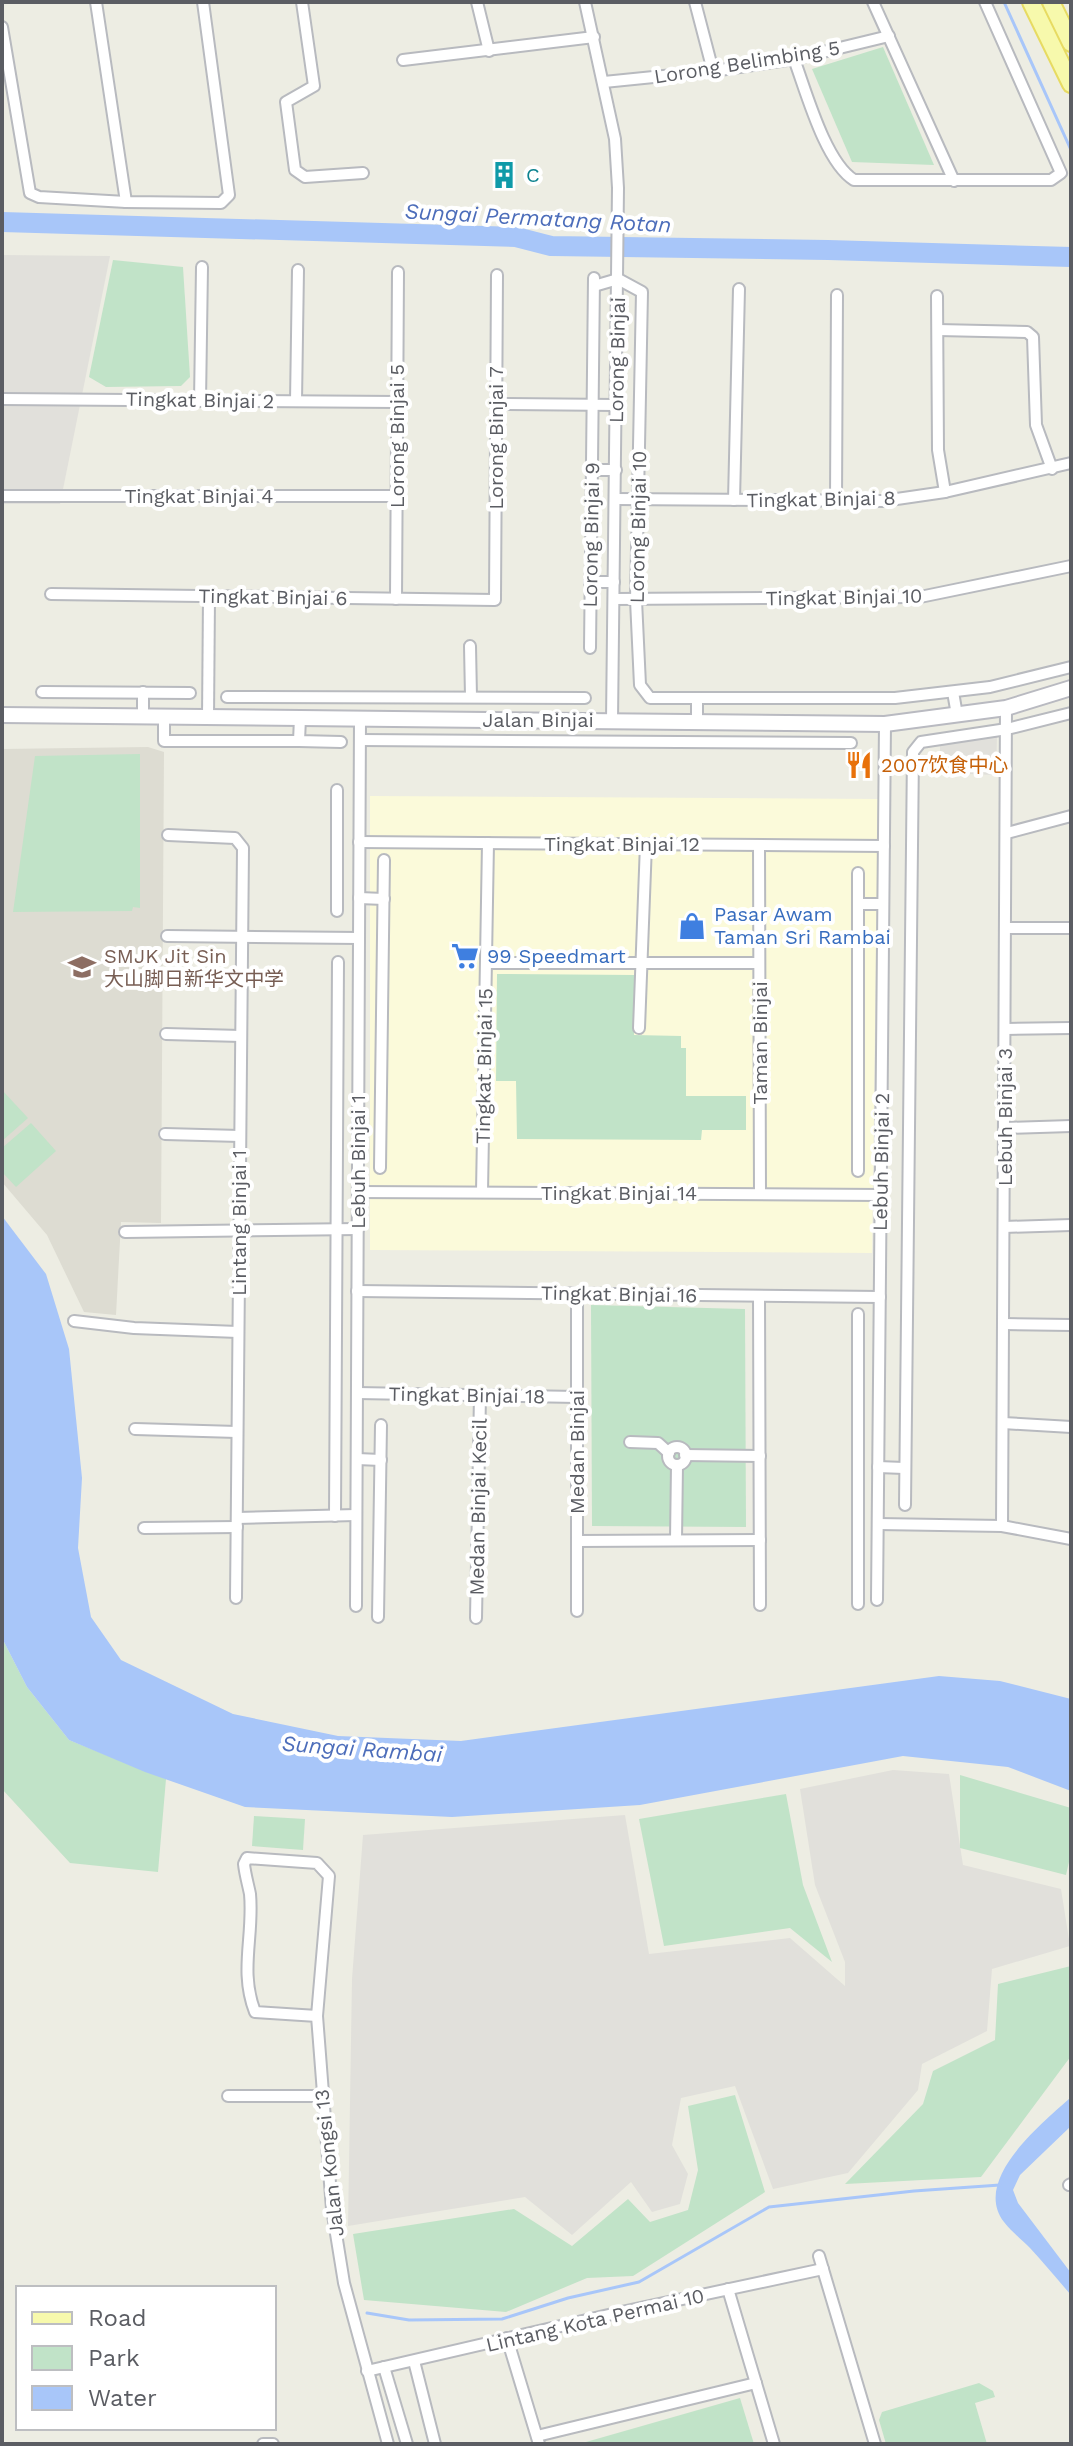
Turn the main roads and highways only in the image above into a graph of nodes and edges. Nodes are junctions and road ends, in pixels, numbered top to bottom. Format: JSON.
{"nodes":[{"id":1,"x":1031,"y":2,"type":"edge"},
{"id":2,"x":1052,"y":2,"type":"edge"},
{"id":3,"x":1071,"y":43,"type":"edge"},
{"id":4,"x":1071,"y":84,"type":"edge"}],
"edges":[{"from":1,"to":4,"type":"main road"},
{"from":2,"to":3,"type":"main road"}]}
